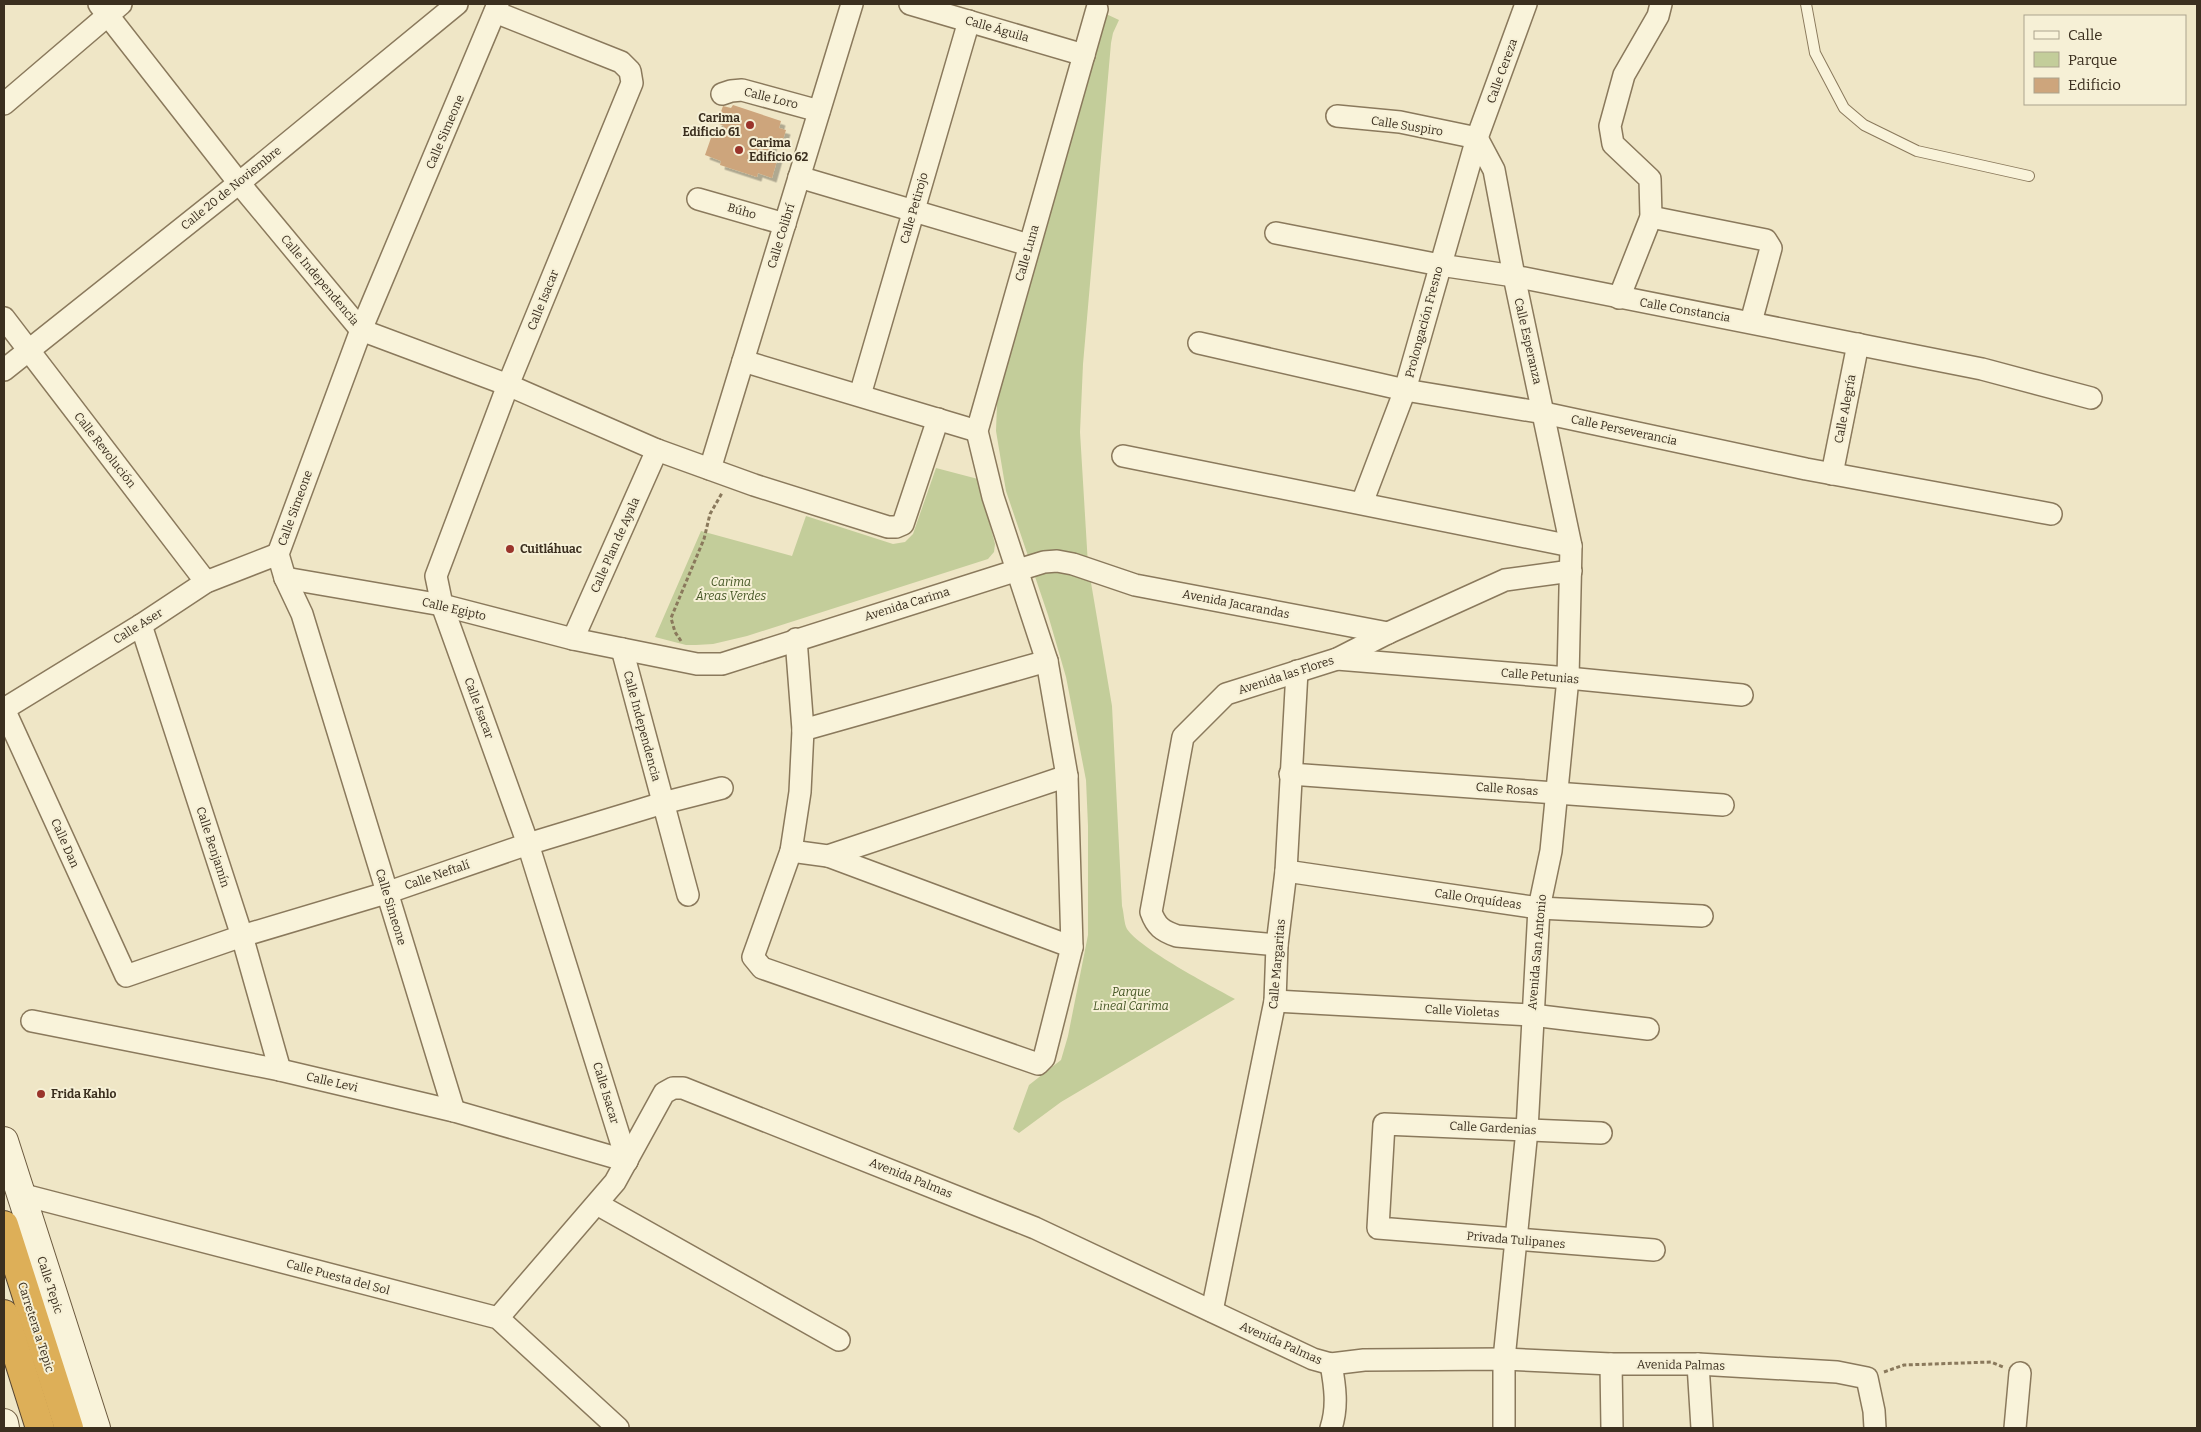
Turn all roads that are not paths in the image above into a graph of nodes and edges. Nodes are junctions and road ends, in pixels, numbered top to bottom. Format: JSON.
{"nodes":[{"id":1,"x":457,"y":4,"type":"edge"},
{"id":2,"x":852,"y":4,"type":"edge"},
{"id":3,"x":910,"y":4,"type":"edge"},
{"id":4,"x":1526,"y":4,"type":"edge"},
{"id":5,"x":1661,"y":4,"type":"edge"},
{"id":6,"x":1806,"y":4,"type":"edge"},
{"id":7,"x":109,"y":7,"type":"edge"},
{"id":8,"x":497,"y":8,"type":"edge"},
{"id":9,"x":1097,"y":9,"type":"dead end"},
{"id":10,"x":969,"y":21,"type":"junction"},
{"id":11,"x":1084,"y":55,"type":"junction"},
{"id":12,"x":722,"y":94,"type":"dead end"},
{"id":13,"x":4,"y":104,"type":"edge"},
{"id":14,"x":819,"y":111,"type":"junction"},
{"id":15,"x":1337,"y":116,"type":"dead end"},
{"id":16,"x":1477,"y":138,"type":"junction"},
{"id":17,"x":2029,"y":176,"type":"dead end"},
{"id":18,"x":799,"y":177,"type":"junction"},
{"id":19,"x":239,"y":183,"type":"junction"},
{"id":20,"x":698,"y":199,"type":"dead end"},
{"id":21,"x":913,"y":211,"type":"junction"},
{"id":22,"x":1651,"y":217,"type":"junction"},
{"id":23,"x":785,"y":224,"type":"junction"},
{"id":24,"x":1276,"y":233,"type":"dead end"},
{"id":25,"x":1029,"y":245,"type":"junction"},
{"id":26,"x":1440,"y":265,"type":"junction"},
{"id":27,"x":1514,"y":276,"type":"junction"},
{"id":28,"x":1619,"y":298,"type":"junction"},
{"id":29,"x":4,"y":318,"type":"edge"},
{"id":30,"x":1751,"y":322,"type":"junction"},
{"id":31,"x":361,"y":330,"type":"junction"},
{"id":32,"x":1198,"y":343,"type":"dead end"},
{"id":33,"x":1858,"y":344,"type":"junction"},
{"id":34,"x":28,"y":350,"type":"junction"},
{"id":35,"x":743,"y":360,"type":"junction"},
{"id":36,"x":4,"y":370,"type":"edge"},
{"id":37,"x":508,"y":385,"type":"junction"},
{"id":38,"x":1405,"y":390,"type":"junction"},
{"id":39,"x":860,"y":395,"type":"junction"},
{"id":40,"x":2091,"y":398,"type":"dead end"},
{"id":41,"x":1544,"y":413,"type":"junction"},
{"id":42,"x":938,"y":419,"type":"junction"},
{"id":43,"x":977,"y":431,"type":"junction"},
{"id":44,"x":657,"y":450,"type":"junction"},
{"id":45,"x":1123,"y":456,"type":"dead end"},
{"id":46,"x":719,"y":472,"type":"junction"},
{"id":47,"x":1832,"y":474,"type":"junction"},
{"id":48,"x":1362,"y":503,"type":"junction"},
{"id":49,"x":2050,"y":514,"type":"dead end"},
{"id":50,"x":1571,"y":546,"type":"junction"},
{"id":51,"x":278,"y":554,"type":"junction"},
{"id":52,"x":1018,"y":570,"type":"junction"},
{"id":53,"x":1570,"y":571,"type":"junction"},
{"id":54,"x":286,"y":578,"type":"junction"},
{"id":55,"x":206,"y":582,"type":"junction"},
{"id":56,"x":442,"y":605,"type":"junction"},
{"id":57,"x":141,"y":625,"type":"junction"},
{"id":58,"x":1388,"y":633,"type":"junction"},
{"id":59,"x":572,"y":639,"type":"junction"},
{"id":60,"x":796,"y":639,"type":"junction"},
{"id":61,"x":622,"y":649,"type":"junction"},
{"id":62,"x":1337,"y":659,"type":"junction"},
{"id":63,"x":680,"y":661,"type":"joint"},
{"id":64,"x":1047,"y":661,"type":"junction"},
{"id":65,"x":1297,"y":671,"type":"junction"},
{"id":66,"x":1568,"y":678,"type":"junction"},
{"id":67,"x":1742,"y":695,"type":"dead end"},
{"id":68,"x":4,"y":709,"type":"edge"},
{"id":69,"x":803,"y":730,"type":"junction"},
{"id":70,"x":1290,"y":774,"type":"junction"},
{"id":71,"x":1067,"y":776,"type":"junction"},
{"id":72,"x":722,"y":788,"type":"dead end"},
{"id":73,"x":1557,"y":792,"type":"junction"},
{"id":74,"x":663,"y":803,"type":"junction"},
{"id":75,"x":1723,"y":805,"type":"dead end"},
{"id":76,"x":528,"y":844,"type":"junction"},
{"id":77,"x":790,"y":851,"type":"junction"},
{"id":78,"x":828,"y":856,"type":"junction"},
{"id":79,"x":1286,"y":871,"type":"junction"},
{"id":80,"x":386,"y":893,"type":"junction"},
{"id":81,"x":688,"y":896,"type":"dead end"},
{"id":82,"x":1539,"y":908,"type":"junction"},
{"id":83,"x":1702,"y":916,"type":"dead end"},
{"id":84,"x":242,"y":936,"type":"junction"},
{"id":85,"x":1277,"y":945,"type":"junction"},
{"id":86,"x":1072,"y":947,"type":"junction"},
{"id":87,"x":126,"y":976,"type":"joint"},
{"id":88,"x":1275,"y":1002,"type":"junction"},
{"id":89,"x":1532,"y":1015,"type":"junction"},
{"id":90,"x":32,"y":1021,"type":"dead end"},
{"id":91,"x":1648,"y":1029,"type":"dead end"},
{"id":92,"x":280,"y":1070,"type":"junction"},
{"id":93,"x":454,"y":1111,"type":"junction"},
{"id":94,"x":1527,"y":1130,"type":"junction"},
{"id":95,"x":1601,"y":1132,"type":"dead end"},
{"id":96,"x":4,"y":1141,"type":"edge"},
{"id":97,"x":627,"y":1161,"type":"junction"},
{"id":98,"x":20,"y":1194,"type":"junction"},
{"id":99,"x":597,"y":1204,"type":"junction"},
{"id":100,"x":4,"y":1224,"type":"edge"},
{"id":101,"x":1378,"y":1228,"type":"joint"},
{"id":102,"x":1516,"y":1240,"type":"junction"},
{"id":103,"x":1654,"y":1250,"type":"dead end"},
{"id":104,"x":1212,"y":1311,"type":"junction"},
{"id":105,"x":4,"y":1314,"type":"edge"},
{"id":106,"x":498,"y":1318,"type":"junction"},
{"id":107,"x":839,"y":1340,"type":"dead end"},
{"id":108,"x":1504,"y":1359,"type":"junction"},
{"id":109,"x":1331,"y":1364,"type":"junction"},
{"id":110,"x":1611,"y":1364,"type":"junction"},
{"id":111,"x":1698,"y":1364,"type":"junction"},
{"id":112,"x":2020,"y":1373,"type":"road end"},
{"id":113,"x":4,"y":1423,"type":"edge"},
{"id":114,"x":5,"y":1428,"type":"edge"},
{"id":115,"x":40,"y":1428,"type":"edge"},
{"id":116,"x":69,"y":1428,"type":"edge"},
{"id":117,"x":96,"y":1428,"type":"edge"},
{"id":118,"x":618,"y":1428,"type":"edge"},
{"id":119,"x":1331,"y":1428,"type":"edge"},
{"id":120,"x":1504,"y":1428,"type":"edge"},
{"id":121,"x":1612,"y":1428,"type":"edge"},
{"id":122,"x":1702,"y":1428,"type":"edge"},
{"id":123,"x":1875,"y":1428,"type":"edge"},
{"id":124,"x":2015,"y":1428,"type":"edge"}],
"edges":[{"from":1,"to":19,"type":"street","name":"Calle 20 de Noviembre"},
{"from":2,"to":14,"type":"street","name":"Calle Colibrí"},
{"from":3,"to":10,"type":"street","name":"Calle Águila"},
{"from":4,"to":16,"type":"street","name":"Calle Cereza"},
{"from":5,"to":22,"type":"street"},
{"from":6,"to":17,"type":"lane"},
{"from":7,"to":13,"type":"street"},
{"from":7,"to":19,"type":"street","name":"Calle Independencia"},
{"from":8,"to":31,"type":"street","name":"Calle Simeone"},
{"from":8,"to":37,"type":"street","name":"Calle Isacar"},
{"from":9,"to":11,"type":"street","name":"Calle Luna"},
{"from":10,"to":11,"type":"street","name":"Calle Águila"},
{"from":10,"to":21,"type":"street","name":"Calle Petirojo"},
{"from":11,"to":25,"type":"street","name":"Calle Luna"},
{"from":12,"to":14,"type":"street","name":"Calle Loro"},
{"from":14,"to":18,"type":"street","name":"Calle Colibrí"},
{"from":15,"to":16,"type":"street","name":"Calle Suspiro"},
{"from":16,"to":26,"type":"street","name":"Prolongación Fresno"},
{"from":16,"to":27,"type":"street","name":"Calle Esperanza"},
{"from":18,"to":21,"type":"street"},
{"from":18,"to":23,"type":"street","name":"Calle Colibrí"},
{"from":19,"to":31,"type":"street","name":"Calle Independencia"},
{"from":19,"to":34,"type":"street","name":"Calle 20 de Noviembre"},
{"from":20,"to":23,"type":"street","name":"Búho"},
{"from":21,"to":25,"type":"street"},
{"from":21,"to":39,"type":"street","name":"Calle Petirojo"},
{"from":22,"to":28,"type":"street"},
{"from":22,"to":30,"type":"street"},
{"from":23,"to":35,"type":"street","name":"Calle Colibrí"},
{"from":24,"to":26,"type":"street","name":"Calle Constancia"},
{"from":25,"to":43,"type":"street","name":"Calle Luna"},
{"from":26,"to":27,"type":"street","name":"Calle Constancia"},
{"from":26,"to":38,"type":"street","name":"Prolongación Fresno"},
{"from":27,"to":28,"type":"street","name":"Calle Constancia"},
{"from":27,"to":41,"type":"street","name":"Calle Esperanza"},
{"from":28,"to":30,"type":"street","name":"Calle Constancia"},
{"from":29,"to":34,"type":"street","name":"Calle Revolución"},
{"from":30,"to":33,"type":"street","name":"Calle Constancia"},
{"from":31,"to":37,"type":"street","name":"Calle Independencia"},
{"from":31,"to":51,"type":"street","name":"Calle Simeone"},
{"from":32,"to":38,"type":"street","name":"Calle Perseverancia"},
{"from":33,"to":40,"type":"street","name":"Calle Constancia"},
{"from":33,"to":47,"type":"street","name":"Calle Alegría"},
{"from":34,"to":36,"type":"street","name":"Calle 20 de Noviembre"},
{"from":34,"to":55,"type":"street","name":"Calle Revolución"},
{"from":35,"to":39,"type":"street"},
{"from":35,"to":46,"type":"street","name":"Calle Colibrí"},
{"from":37,"to":44,"type":"street","name":"Calle Independencia"},
{"from":37,"to":56,"type":"street","name":"Calle Isacar"},
{"from":38,"to":41,"type":"street","name":"Calle Perseverancia"},
{"from":38,"to":48,"type":"street","name":"Prolongación Fresno"},
{"from":39,"to":42,"type":"street"},
{"from":41,"to":47,"type":"street","name":"Calle Perseverancia"},
{"from":41,"to":50,"type":"street","name":"Calle Esperanza"},
{"from":42,"to":43,"type":"street"},
{"from":42,"to":46,"type":"street","name":"Calle Independencia"},
{"from":43,"to":52,"type":"street"},
{"from":44,"to":46,"type":"street","name":"Calle Independencia"},
{"from":44,"to":59,"type":"street","name":"Calle Plan de Ayala"},
{"from":45,"to":48,"type":"street"},
{"from":47,"to":49,"type":"street","name":"Calle Perseverancia"},
{"from":48,"to":50,"type":"street"},
{"from":50,"to":53,"type":"street","name":"Avenida San Antonio"},
{"from":51,"to":54,"type":"street","name":"Calle Simeone"},
{"from":51,"to":55,"type":"street","name":"Calle Aser"},
{"from":52,"to":58,"type":"street","name":"Avenida Jacarandas"},
{"from":52,"to":60,"type":"street","name":"Avenida Carima"},
{"from":52,"to":64,"type":"street"},
{"from":53,"to":58,"type":"street","name":"Avenida las Flores"},
{"from":53,"to":66,"type":"street","name":"Avenida San Antonio"},
{"from":54,"to":56,"type":"street","name":"Calle Egipto"},
{"from":54,"to":80,"type":"street","name":"Calle Simeone"},
{"from":55,"to":57,"type":"street","name":"Calle Aser"},
{"from":56,"to":59,"type":"street","name":"Calle Egipto"},
{"from":56,"to":76,"type":"street","name":"Calle Isacar"},
{"from":57,"to":68,"type":"street","name":"Calle Aser"},
{"from":57,"to":84,"type":"street","name":"Calle Benjamín"},
{"from":58,"to":62,"type":"street","name":"Avenida las Flores"},
{"from":59,"to":61,"type":"street","name":"Calle Egipto"},
{"from":60,"to":63,"type":"street","name":"Avenida Carima"},
{"from":60,"to":69,"type":"street"},
{"from":61,"to":63,"type":"street","name":"Calle Egipto"},
{"from":61,"to":74,"type":"street","name":"Calle Independencia"},
{"from":62,"to":65,"type":"street","name":"Avenida las Flores"},
{"from":62,"to":66,"type":"street","name":"Calle Petunias"},
{"from":64,"to":69,"type":"street"},
{"from":64,"to":71,"type":"street"},
{"from":65,"to":70,"type":"street","name":"Calle Margaritas"},
{"from":65,"to":85,"type":"street","name":"Avenida las Flores"},
{"from":66,"to":67,"type":"street","name":"Calle Petunias"},
{"from":66,"to":73,"type":"street","name":"Avenida San Antonio"},
{"from":68,"to":87,"type":"street","name":"Calle Dan"},
{"from":69,"to":77,"type":"street"},
{"from":70,"to":73,"type":"street","name":"Calle Rosas"},
{"from":70,"to":79,"type":"street","name":"Calle Margaritas"},
{"from":71,"to":78,"type":"street"},
{"from":71,"to":86,"type":"street"},
{"from":72,"to":74,"type":"street","name":"Calle Neftalí"},
{"from":73,"to":75,"type":"street","name":"Calle Rosas"},
{"from":73,"to":82,"type":"street","name":"Avenida San Antonio"},
{"from":74,"to":76,"type":"street","name":"Calle Neftalí"},
{"from":74,"to":81,"type":"street","name":"Calle Independencia"},
{"from":76,"to":80,"type":"street","name":"Calle Neftalí"},
{"from":76,"to":97,"type":"street","name":"Calle Isacar"},
{"from":77,"to":78,"type":"street"},
{"from":77,"to":86,"type":"street"},
{"from":78,"to":86,"type":"street"},
{"from":79,"to":82,"type":"street","name":"Calle Orquídeas"},
{"from":79,"to":85,"type":"street","name":"Calle Margaritas"},
{"from":80,"to":84,"type":"street","name":"Calle Neftalí"},
{"from":80,"to":93,"type":"street","name":"Calle Simeone"},
{"from":82,"to":83,"type":"street","name":"Calle Orquídeas"},
{"from":82,"to":89,"type":"street","name":"Avenida San Antonio"},
{"from":84,"to":87,"type":"street","name":"Calle Neftalí"},
{"from":84,"to":92,"type":"street","name":"Calle Benjamín"},
{"from":85,"to":88,"type":"street","name":"Calle Margaritas"},
{"from":88,"to":89,"type":"street","name":"Calle Violetas"},
{"from":88,"to":104,"type":"street","name":"Calle Margaritas"},
{"from":89,"to":91,"type":"street","name":"Calle Violetas"},
{"from":89,"to":94,"type":"street","name":"Avenida San Antonio"},
{"from":90,"to":92,"type":"street","name":"Calle Levi"},
{"from":92,"to":93,"type":"street","name":"Calle Levi"},
{"from":93,"to":97,"type":"street","name":"Calle Levi"},
{"from":94,"to":95,"type":"street","name":"Calle Gardenias"},
{"from":94,"to":101,"type":"street","name":"Calle Gardenias"},
{"from":94,"to":102,"type":"street","name":"Avenida San Antonio"},
{"from":96,"to":98,"type":"main road","name":"Calle Tepic"},
{"from":97,"to":99,"type":"street"},
{"from":97,"to":104,"type":"street","name":"Avenida Palmas"},
{"from":98,"to":106,"type":"street","name":"Calle Puesta del Sol"},
{"from":98,"to":117,"type":"main road","name":"Calle Tepic"},
{"from":99,"to":106,"type":"street"},
{"from":99,"to":107,"type":"street"},
{"from":100,"to":116,"type":"highway","name":"Carretera a Tepic"},
{"from":101,"to":102,"type":"street","name":"Privada Tulipanes"},
{"from":102,"to":103,"type":"street","name":"Privada Tulipanes"},
{"from":102,"to":108,"type":"street","name":"Avenida San Antonio"},
{"from":104,"to":109,"type":"street","name":"Avenida Palmas"},
{"from":105,"to":115,"type":"highway"},
{"from":106,"to":118,"type":"street","name":"Calle Puesta del Sol"},
{"from":108,"to":109,"type":"street","name":"Avenida Palmas"},
{"from":108,"to":110,"type":"street","name":"Avenida Palmas"},
{"from":108,"to":120,"type":"street","name":"Avenida San Antonio"},
{"from":109,"to":119,"type":"street"},
{"from":110,"to":111,"type":"street","name":"Avenida Palmas"},
{"from":110,"to":121,"type":"street"},
{"from":111,"to":122,"type":"street"},
{"from":111,"to":123,"type":"street","name":"Avenida Palmas"},
{"from":112,"to":124,"type":"street"},
{"from":113,"to":114,"type":"main road"}]}
